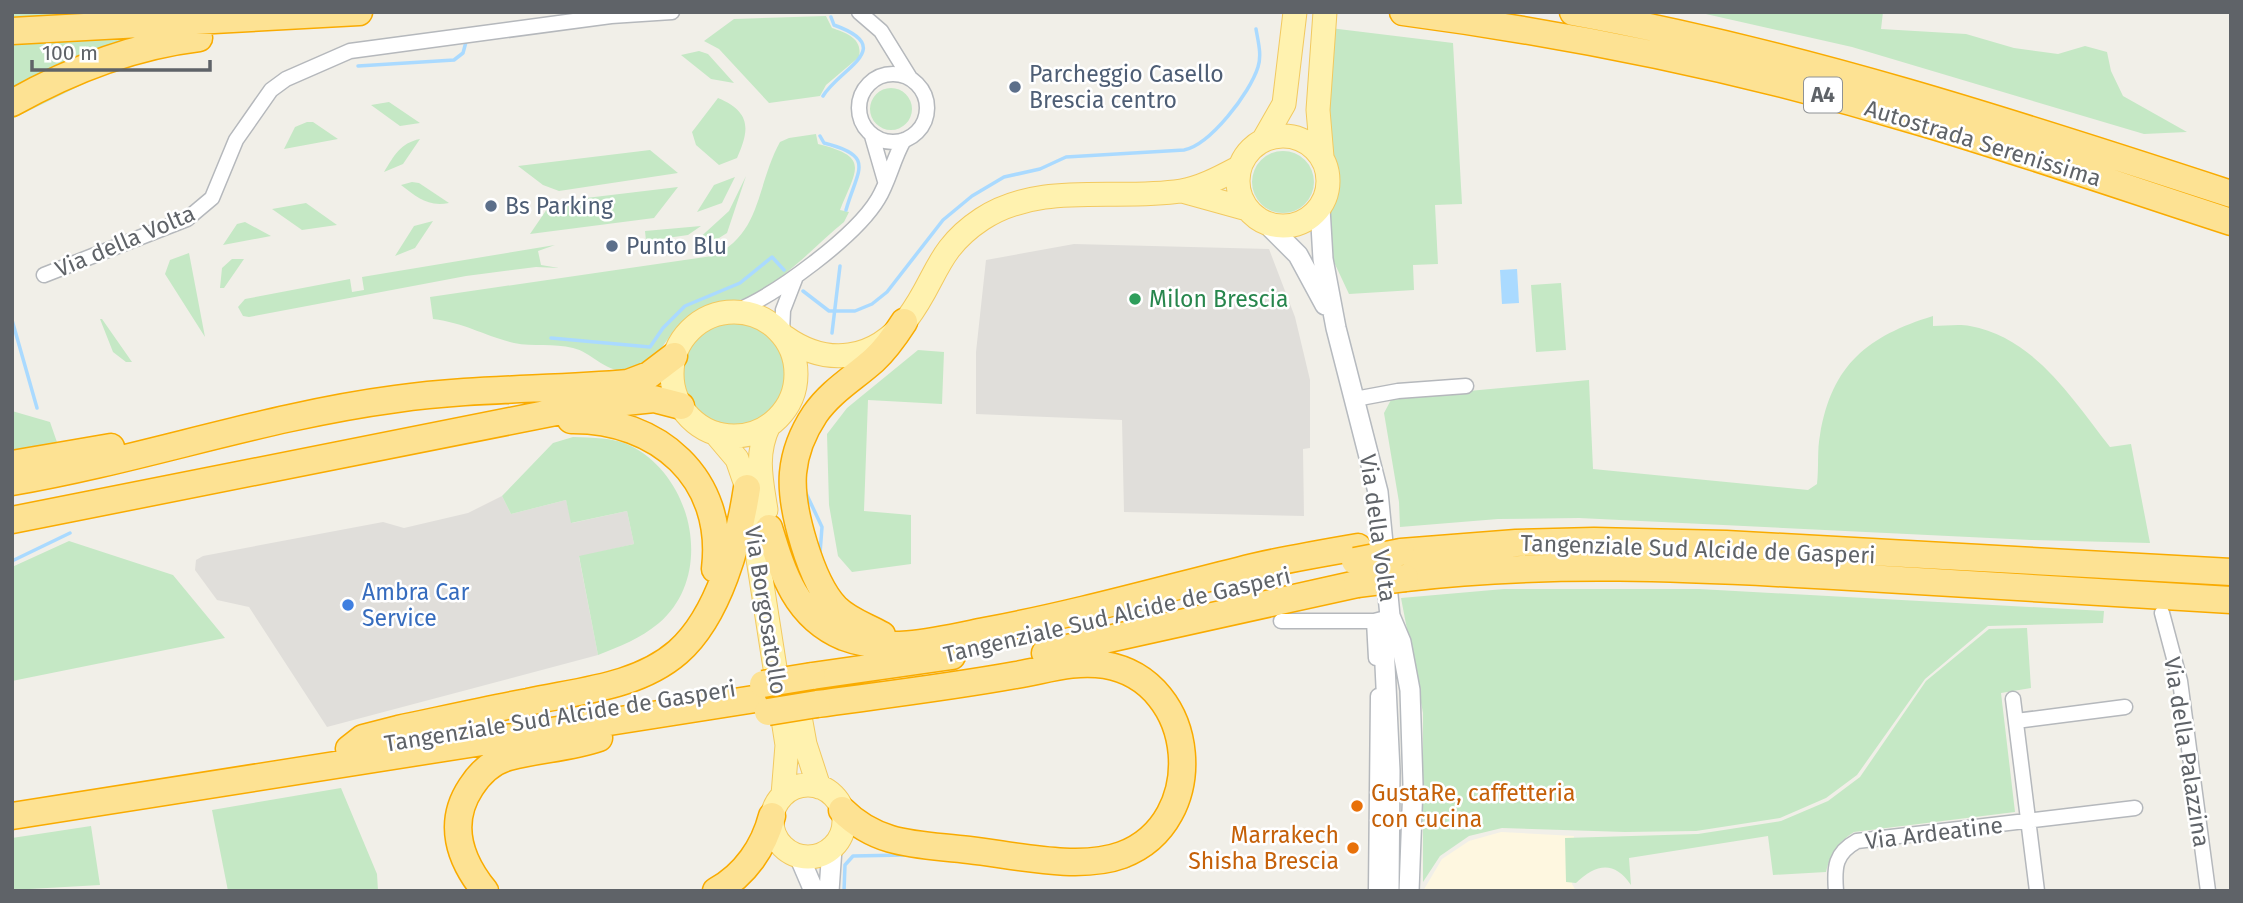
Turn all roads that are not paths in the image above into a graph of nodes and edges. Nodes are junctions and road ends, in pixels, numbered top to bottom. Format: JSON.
{"nodes":[{"id":1,"x":359,"y":12,"type":"edge"},
{"id":2,"x":673,"y":12,"type":"edge"},
{"id":3,"x":859,"y":12,"type":"edge"},
{"id":4,"x":1325,"y":12,"type":"edge"},
{"id":5,"x":1403,"y":12,"type":"edge"},
{"id":6,"x":1573,"y":12,"type":"edge"},
{"id":7,"x":307,"y":16,"type":"junction"},
{"id":8,"x":1293,"y":23,"type":"edge"},
{"id":9,"x":12,"y":31,"type":"edge"},
{"id":10,"x":885,"y":40,"type":"junction"},
{"id":11,"x":878,"y":76,"type":"junction"},
{"id":12,"x":910,"y":78,"type":"junction"},
{"id":13,"x":12,"y":103,"type":"edge"},
{"id":14,"x":872,"y":136,"type":"junction"},
{"id":15,"x":1264,"y":139,"type":"junction"},
{"id":16,"x":904,"y":140,"type":"junction"},
{"id":17,"x":1322,"y":157,"type":"junction"},
{"id":18,"x":1240,"y":167,"type":"junction"},
{"id":19,"x":885,"y":183,"type":"junction"},
{"id":20,"x":1182,"y":191,"type":"junction"},
{"id":21,"x":2231,"y":194,"type":"edge"},
{"id":22,"x":1320,"y":208,"type":"junction"},
{"id":23,"x":1256,"y":216,"type":"junction"},
{"id":24,"x":2231,"y":222,"type":"edge"},
{"id":25,"x":44,"y":275,"type":"dead end"},
{"id":26,"x":795,"y":278,"type":"junction"},
{"id":27,"x":736,"y":311,"type":"junction"},
{"id":28,"x":904,"y":322,"type":"junction"},
{"id":29,"x":1336,"y":328,"type":"junction"},
{"id":30,"x":783,"y":335,"type":"junction"},
{"id":31,"x":674,"y":356,"type":"junction"},
{"id":32,"x":832,"y":358,"type":"junction"},
{"id":33,"x":1466,"y":386,"type":"dead end"},
{"id":34,"x":793,"y":394,"type":"junction"},
{"id":35,"x":1355,"y":399,"type":"junction"},
{"id":36,"x":681,"y":407,"type":"junction"},
{"id":37,"x":521,"y":420,"type":"junction"},
{"id":38,"x":769,"y":425,"type":"junction"},
{"id":39,"x":715,"y":433,"type":"junction"},
{"id":40,"x":207,"y":437,"type":"junction"},
{"id":41,"x":12,"y":464,"type":"edge"},
{"id":42,"x":12,"y":482,"type":"edge"},
{"id":43,"x":747,"y":488,"type":"junction"},
{"id":44,"x":14,"y":520,"type":"edge"},
{"id":45,"x":769,"y":528,"type":"junction"},
{"id":46,"x":1402,"y":557,"type":"junction"},
{"id":47,"x":1357,"y":564,"type":"junction"},
{"id":48,"x":2231,"y":572,"type":"edge"},
{"id":49,"x":2231,"y":600,"type":"edge"},
{"id":50,"x":2164,"y":602,"type":"junction"},
{"id":51,"x":1194,"y":619,"type":"junction"},
{"id":52,"x":1385,"y":620,"type":"junction"},
{"id":53,"x":1281,"y":621,"type":"dead end"},
{"id":54,"x":899,"y":644,"type":"junction"},
{"id":55,"x":635,"y":676,"type":"junction"},
{"id":56,"x":996,"y":677,"type":"junction"},
{"id":57,"x":814,"y":690,"type":"junction"},
{"id":58,"x":766,"y":698,"type":"junction"},
{"id":59,"x":2014,"y":699,"type":"dead end"},
{"id":60,"x":2125,"y":707,"type":"dead end"},
{"id":61,"x":2016,"y":721,"type":"junction"},
{"id":62,"x":599,"y":738,"type":"junction"},
{"id":63,"x":336,"y":761,"type":"junction"},
{"id":64,"x":819,"y":787,"type":"junction"},
{"id":65,"x":12,"y":802,"type":"edge"},
{"id":66,"x":777,"y":806,"type":"junction"},
{"id":67,"x":2135,"y":808,"type":"dead end"},
{"id":68,"x":842,"y":810,"type":"junction"},
{"id":69,"x":12,"y":816,"type":"edge"},
{"id":70,"x":2028,"y":822,"type":"junction"},
{"id":71,"x":832,"y":848,"type":"junction"},
{"id":72,"x":799,"y":856,"type":"junction"},
{"id":73,"x":485,"y":891,"type":"edge"},
{"id":74,"x":716,"y":891,"type":"edge"},
{"id":75,"x":814,"y":891,"type":"edge"},
{"id":76,"x":829,"y":891,"type":"edge"},
{"id":77,"x":1376,"y":891,"type":"edge"},
{"id":78,"x":1389,"y":891,"type":"edge"},
{"id":79,"x":1409,"y":891,"type":"edge"},
{"id":80,"x":1836,"y":891,"type":"edge"},
{"id":81,"x":2037,"y":891,"type":"edge"},
{"id":82,"x":2208,"y":891,"type":"edge"}],
"edges":[{"from":1,"to":7,"type":"highway"},
{"from":2,"to":25,"type":"street","name":"Via della Volta"},
{"from":3,"to":10,"type":"street"},
{"from":4,"to":17,"type":"main road"},
{"from":5,"to":24,"type":"highway","name":"Autostrada Serenissima","number":"A4"},
{"from":6,"to":21,"type":"highway","name":"Autostrada Serenissima","number":"A4"},
{"from":7,"to":9,"type":"highway"},
{"from":7,"to":13,"type":"highway"},
{"from":8,"to":15,"type":"main road"},
{"from":10,"to":11,"type":"street"},
{"from":10,"to":12,"type":"street"},
{"from":11,"to":12,"type":"street"},
{"from":11,"to":14,"type":"street"},
{"from":12,"to":16,"type":"street"},
{"from":14,"to":16,"type":"street"},
{"from":14,"to":19,"type":"street"},
{"from":15,"to":17,"type":"main road"},
{"from":15,"to":18,"type":"main road"},
{"from":16,"to":19,"type":"street"},
{"from":17,"to":22,"type":"main road"},
{"from":18,"to":20,"type":"main road","name":"Via della Volta"},
{"from":18,"to":23,"type":"main road"},
{"from":19,"to":26,"type":"street"},
{"from":20,"to":23,"type":"main road","name":"Via della Volta"},
{"from":20,"to":28,"type":"main road","name":"Via della Volta"},
{"from":22,"to":23,"type":"main road"},
{"from":22,"to":29,"type":"main road","name":"Via della Volta"},
{"from":23,"to":29,"type":"main road","name":"Via della Volta"},
{"from":26,"to":27,"type":"street"},
{"from":26,"to":30,"type":"street"},
{"from":27,"to":30,"type":"main road"},
{"from":27,"to":31,"type":"main road"},
{"from":28,"to":32,"type":"main road","name":"Via della Volta"},
{"from":28,"to":54,"type":"highway"},
{"from":29,"to":35,"type":"main road","name":"Via della Volta"},
{"from":30,"to":32,"type":"main road"},
{"from":30,"to":34,"type":"main road"},
{"from":31,"to":36,"type":"main road"},
{"from":31,"to":40,"type":"highway"},
{"from":32,"to":34,"type":"main road","name":"Via della Volta"},
{"from":33,"to":35,"type":"street"},
{"from":34,"to":38,"type":"main road"},
{"from":35,"to":52,"type":"main road","name":"Via della Volta"},
{"from":36,"to":37,"type":"highway"},
{"from":36,"to":39,"type":"main road"},
{"from":37,"to":44,"type":"highway"},
{"from":37,"to":55,"type":"highway"},
{"from":38,"to":39,"type":"main road"},
{"from":38,"to":45,"type":"main road","name":"Via Borgosatollo"},
{"from":39,"to":43,"type":"main road","name":"Via Borgosatollo"},
{"from":40,"to":41,"type":"highway"},
{"from":40,"to":42,"type":"highway"},
{"from":43,"to":55,"type":"highway"},
{"from":43,"to":66,"type":"main road","name":"Via Borgosatollo"},
{"from":45,"to":54,"type":"highway"},
{"from":45,"to":64,"type":"main road","name":"Via Borgosatollo"},
{"from":46,"to":47,"type":"highway","name":"Tangenziale Sud Alcide de Gasperi","bridge":true},
{"from":46,"to":47,"type":"highway"},
{"from":46,"to":48,"type":"highway","name":"Tangenziale Sud Alcide de Gasperi"},
{"from":46,"to":50,"type":"highway","name":"Tangenziale Sud Alcide de Gasperi"},
{"from":47,"to":51,"type":"highway","name":"Tangenziale Sud Alcide de Gasperi"},
{"from":47,"to":54,"type":"highway"},
{"from":47,"to":57,"type":"highway","name":"Tangenziale Sud Alcide de Gasperi"},
{"from":49,"to":50,"type":"highway","name":"Tangenziale Sud Alcide de Gasperi"},
{"from":50,"to":82,"type":"street","name":"Via della Palazzina"},
{"from":51,"to":56,"type":"highway"},
{"from":51,"to":57,"type":"highway","name":"Tangenziale Sud Alcide de Gasperi"},
{"from":52,"to":53,"type":"street","name":"Via della Volta"},
{"from":52,"to":77,"type":"street","name":"Via della Volta"},
{"from":52,"to":78,"type":"main road","name":"Via della Volta"},
{"from":52,"to":79,"type":"main road","name":"Via della Volta"},
{"from":55,"to":63,"type":"highway"},
{"from":56,"to":57,"type":"highway"},
{"from":56,"to":68,"type":"highway"},
{"from":57,"to":58,"type":"highway","name":"Tangenziale Sud Alcide de Gasperi","bridge":true},
{"from":58,"to":62,"type":"highway"},
{"from":58,"to":63,"type":"highway","name":"Tangenziale Sud Alcide de Gasperi"},
{"from":59,"to":61,"type":"street"},
{"from":60,"to":61,"type":"street"},
{"from":61,"to":70,"type":"street"},
{"from":62,"to":63,"type":"highway"},
{"from":62,"to":73,"type":"highway"},
{"from":63,"to":65,"type":"highway","name":"Tangenziale Sud Alcide de Gasperi"},
{"from":63,"to":69,"type":"highway","name":"Tangenziale Sud Alcide de Gasperi"},
{"from":64,"to":66,"type":"main road"},
{"from":64,"to":68,"type":"main road","name":"Via Borgosatollo"},
{"from":66,"to":72,"type":"main road","name":"Via Borgosatollo"},
{"from":66,"to":74,"type":"highway"},
{"from":67,"to":70,"type":"street","name":"Via Ardeatine"},
{"from":68,"to":71,"type":"main road"},
{"from":70,"to":80,"type":"street","name":"Via Ardeatine"},
{"from":70,"to":81,"type":"street"},
{"from":71,"to":72,"type":"main road"},
{"from":71,"to":76,"type":"main road"},
{"from":72,"to":75,"type":"main road","name":"Via Borgosatollo"}]}
